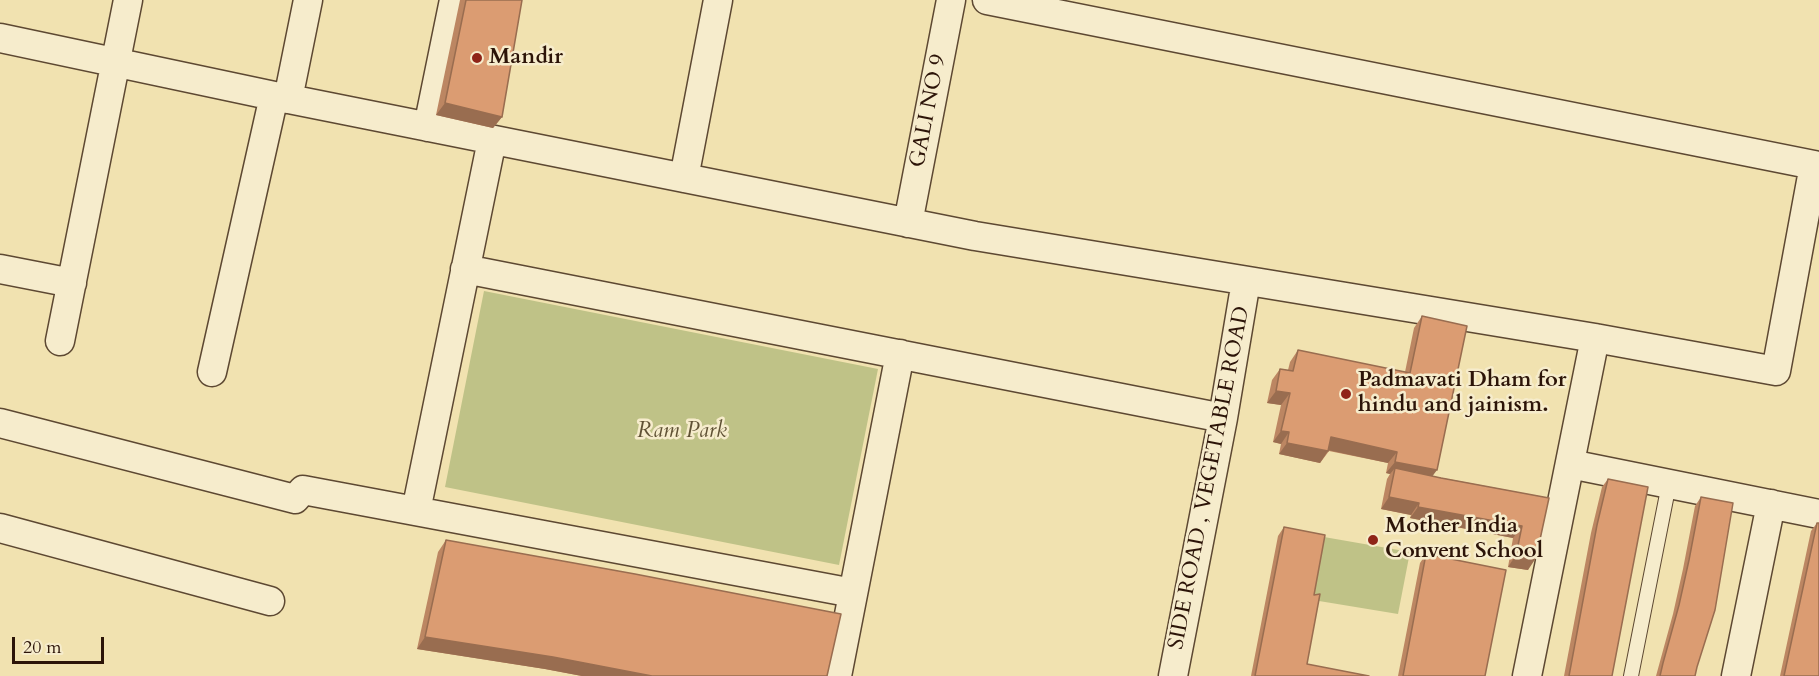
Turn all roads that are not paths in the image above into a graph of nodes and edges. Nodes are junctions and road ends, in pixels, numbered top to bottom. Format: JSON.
{"nodes":[{"id":1,"x":128,"y":0,"type":"edge"},
{"id":2,"x":308,"y":0,"type":"edge"},
{"id":3,"x":454,"y":0,"type":"edge"},
{"id":4,"x":717,"y":0,"type":"edge"},
{"id":5,"x":951,"y":0,"type":"edge"},
{"id":6,"x":987,"y":0,"type":"edge"},
{"id":7,"x":0,"y":38,"type":"edge"},
{"id":8,"x":117,"y":63,"type":"junction"},
{"id":9,"x":281,"y":98,"type":"junction"},
{"id":10,"x":428,"y":127,"type":"junction"},
{"id":11,"x":492,"y":140,"type":"junction"},
{"id":12,"x":1817,"y":166,"type":"edge"},
{"id":13,"x":684,"y":178,"type":"junction"},
{"id":14,"x":908,"y":223,"type":"junction"},
{"id":15,"x":0,"y":268,"type":"edge"},
{"id":16,"x":465,"y":269,"type":"junction"},
{"id":17,"x":1246,"y":281,"type":"junction"},
{"id":18,"x":72,"y":283,"type":"junction"},
{"id":19,"x":1595,"y":338,"type":"junction"},
{"id":20,"x":60,"y":341,"type":"dead end"},
{"id":21,"x":900,"y":354,"type":"junction"},
{"id":22,"x":212,"y":372,"type":"dead end"},
{"id":23,"x":1223,"y":418,"type":"junction"},
{"id":24,"x":0,"y":423,"type":"edge"},
{"id":25,"x":1570,"y":464,"type":"junction"},
{"id":26,"x":1669,"y":484,"type":"junction"},
{"id":27,"x":1771,"y":504,"type":"junction"},
{"id":28,"x":416,"y":511,"type":"junction"},
{"id":29,"x":1819,"y":514,"type":"edge"},
{"id":30,"x":0,"y":528,"type":"edge"},
{"id":31,"x":853,"y":593,"type":"junction"},
{"id":32,"x":270,"y":601,"type":"dead end"},
{"id":33,"x":837,"y":676,"type":"edge"},
{"id":34,"x":1173,"y":676,"type":"edge"},
{"id":35,"x":1527,"y":676,"type":"edge"},
{"id":36,"x":1631,"y":676,"type":"edge"},
{"id":37,"x":1736,"y":676,"type":"edge"}],
"edges":[{"from":1,"to":8,"type":"street"},
{"from":2,"to":9,"type":"street"},
{"from":3,"to":10,"type":"street"},
{"from":4,"to":13,"type":"street"},
{"from":5,"to":14,"type":"street","name":"GALI NO 9"},
{"from":6,"to":12,"type":"street"},
{"from":7,"to":8,"type":"street"},
{"from":8,"to":9,"type":"street"},
{"from":8,"to":18,"type":"street"},
{"from":9,"to":10,"type":"street"},
{"from":9,"to":22,"type":"street"},
{"from":10,"to":11,"type":"street"},
{"from":11,"to":13,"type":"street"},
{"from":11,"to":16,"type":"street"},
{"from":12,"to":19,"type":"street"},
{"from":13,"to":14,"type":"street"},
{"from":14,"to":17,"type":"street"},
{"from":15,"to":18,"type":"street"},
{"from":16,"to":21,"type":"street"},
{"from":16,"to":28,"type":"street"},
{"from":17,"to":19,"type":"street"},
{"from":17,"to":23,"type":"street","name":"SIDE ROAD , VEGETABLE ROAD"},
{"from":18,"to":20,"type":"street"},
{"from":19,"to":25,"type":"street"},
{"from":21,"to":23,"type":"street"},
{"from":21,"to":31,"type":"street"},
{"from":23,"to":34,"type":"street","name":"SIDE ROAD , VEGETABLE ROAD"},
{"from":24,"to":28,"type":"street"},
{"from":25,"to":26,"type":"street"},
{"from":25,"to":35,"type":"street"},
{"from":26,"to":27,"type":"street"},
{"from":26,"to":36,"type":"lane"},
{"from":27,"to":29,"type":"street"},
{"from":27,"to":37,"type":"street"},
{"from":28,"to":31,"type":"street"},
{"from":30,"to":32,"type":"street"},
{"from":31,"to":33,"type":"street"}]}
